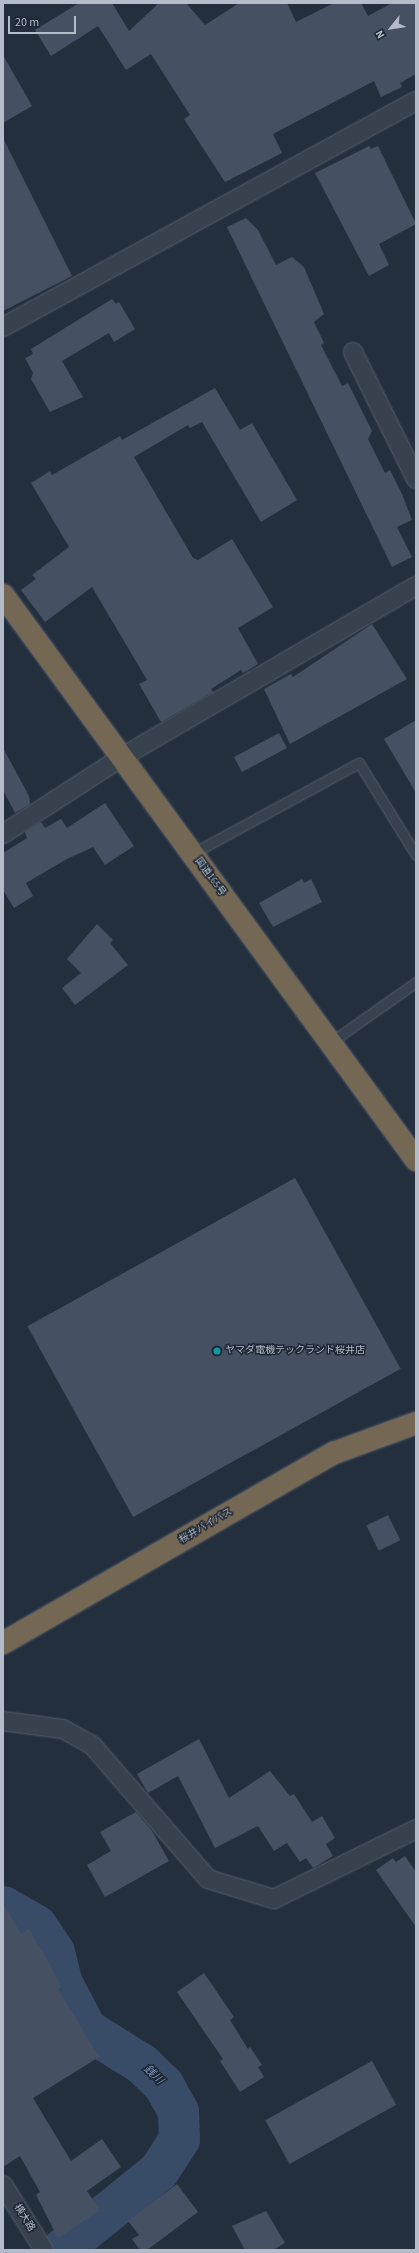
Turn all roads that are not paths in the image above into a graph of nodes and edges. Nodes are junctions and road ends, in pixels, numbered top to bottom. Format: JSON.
{"nodes":[{"id":1,"x":416,"y":101,"type":"edge"},
{"id":2,"x":3,"y":327,"type":"edge"},
{"id":3,"x":353,"y":352,"type":"dead end"},
{"id":4,"x":416,"y":479,"type":"edge"},
{"id":5,"x":416,"y":586,"type":"edge"},
{"id":6,"x":3,"y":595,"type":"edge"},
{"id":7,"x":122,"y":757,"type":"junction"},
{"id":8,"x":3,"y":834,"type":"edge"},
{"id":9,"x":193,"y":853,"type":"junction"},
{"id":10,"x":416,"y":855,"type":"edge"},
{"id":11,"x":416,"y":982,"type":"edge"},
{"id":12,"x":331,"y":1042,"type":"junction"},
{"id":13,"x":416,"y":1160,"type":"edge"},
{"id":14,"x":416,"y":1423,"type":"edge"},
{"id":15,"x":3,"y":1643,"type":"edge"},
{"id":16,"x":3,"y":1721,"type":"edge"},
{"id":17,"x":416,"y":1829,"type":"edge"},
{"id":18,"x":3,"y":2186,"type":"edge"},
{"id":19,"x":39,"y":2248,"type":"edge"}],
"edges":[{"from":1,"to":2,"type":"street"},
{"from":3,"to":4,"type":"street"},
{"from":5,"to":7,"type":"street"},
{"from":6,"to":7,"type":"highway","name":"国道165号"},
{"from":7,"to":8,"type":"street"},
{"from":7,"to":9,"type":"highway","name":"国道165号"},
{"from":9,"to":10,"type":"lane"},
{"from":9,"to":12,"type":"highway","name":"国道165号"},
{"from":11,"to":12,"type":"lane"},
{"from":12,"to":13,"type":"highway","name":"国道165号"},
{"from":14,"to":15,"type":"highway","name":"桜井バイパス"},
{"from":16,"to":17,"type":"street"},
{"from":18,"to":19,"type":"street","name":"横大路"}]}
